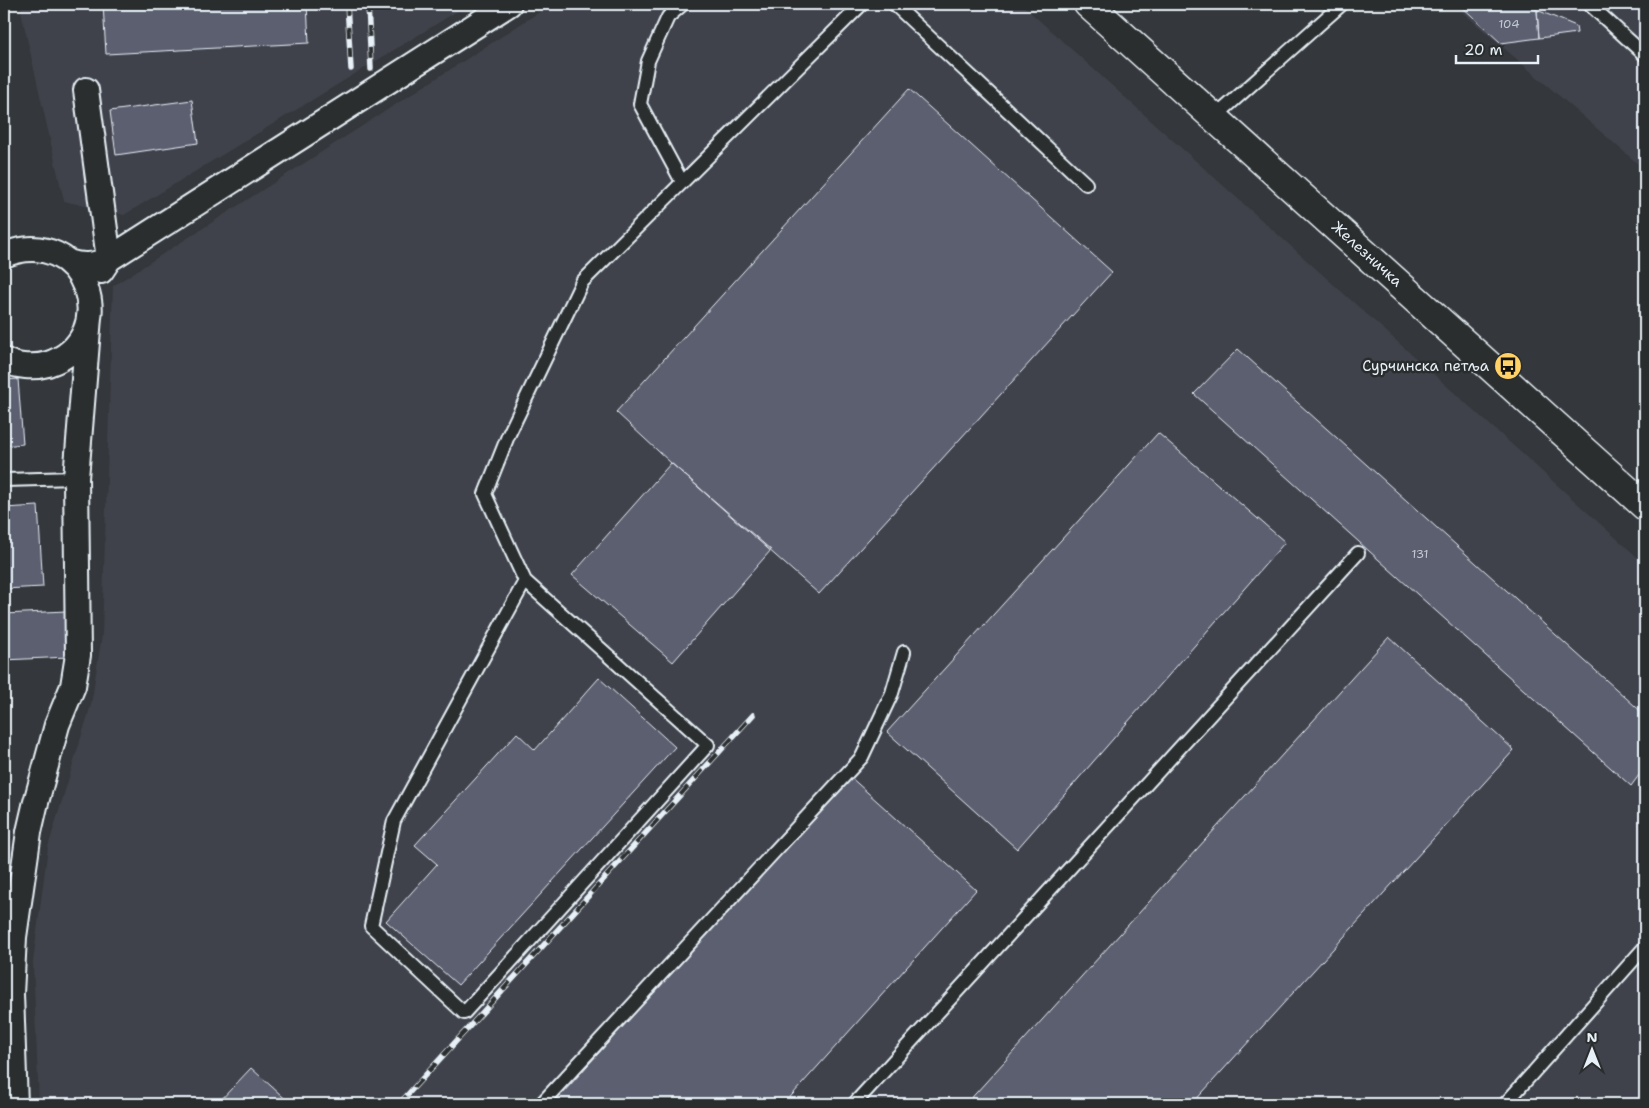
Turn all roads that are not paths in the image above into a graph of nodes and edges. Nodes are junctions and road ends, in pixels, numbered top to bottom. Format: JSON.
{"nodes":[{"id":1,"x":510,"y":4,"type":"edge"},
{"id":2,"x":682,"y":4,"type":"edge"},
{"id":3,"x":862,"y":4,"type":"edge"},
{"id":4,"x":894,"y":4,"type":"edge"},
{"id":5,"x":1088,"y":4,"type":"edge"},
{"id":6,"x":1342,"y":4,"type":"edge"},
{"id":7,"x":1588,"y":4,"type":"edge"},
{"id":8,"x":1645,"y":55,"type":"edge"},
{"id":9,"x":86,"y":90,"type":"dead end"},
{"id":10,"x":1215,"y":117,"type":"junction"},
{"id":11,"x":682,"y":182,"type":"junction"},
{"id":12,"x":1086,"y":184,"type":"dead end"},
{"id":13,"x":4,"y":255,"type":"edge"},
{"id":14,"x":109,"y":259,"type":"junction"},
{"id":15,"x":68,"y":262,"type":"junction"},
{"id":16,"x":90,"y":310,"type":"junction"},
{"id":17,"x":4,"y":360,"type":"edge"},
{"id":18,"x":76,"y":478,"type":"junction"},
{"id":19,"x":4,"y":480,"type":"edge"},
{"id":20,"x":1645,"y":506,"type":"edge"},
{"id":21,"x":1358,"y":554,"type":"dead end"},
{"id":22,"x":525,"y":581,"type":"junction"},
{"id":23,"x":904,"y":652,"type":"dead end"},
{"id":24,"x":1645,"y":947,"type":"edge"},
{"id":25,"x":16,"y":1104,"type":"edge"},
{"id":26,"x":541,"y":1104,"type":"edge"},
{"id":27,"x":854,"y":1104,"type":"edge"},
{"id":28,"x":1505,"y":1104,"type":"edge"}],
"edges":[{"from":1,"to":14,"type":"street"},
{"from":2,"to":11,"type":"lane"},
{"from":3,"to":11,"type":"lane"},
{"from":4,"to":12,"type":"lane"},
{"from":5,"to":10,"type":"main road","name":"Железничка"},
{"from":6,"to":10,"type":"lane"},
{"from":7,"to":8,"type":"lane"},
{"from":9,"to":14,"type":"street"},
{"from":10,"to":20,"type":"main road","name":"Железничка"},
{"from":11,"to":22,"type":"lane"},
{"from":13,"to":15,"type":"street"},
{"from":14,"to":15,"type":"street"},
{"from":14,"to":16,"type":"street"},
{"from":15,"to":16,"type":"street"},
{"from":16,"to":17,"type":"street"},
{"from":16,"to":18,"type":"street"},
{"from":18,"to":19,"type":"lane"},
{"from":18,"to":25,"type":"street"},
{"from":21,"to":27,"type":"lane"},
{"from":22,"to":22,"type":"lane"},
{"from":23,"to":26,"type":"lane"},
{"from":24,"to":28,"type":"lane"}]}
